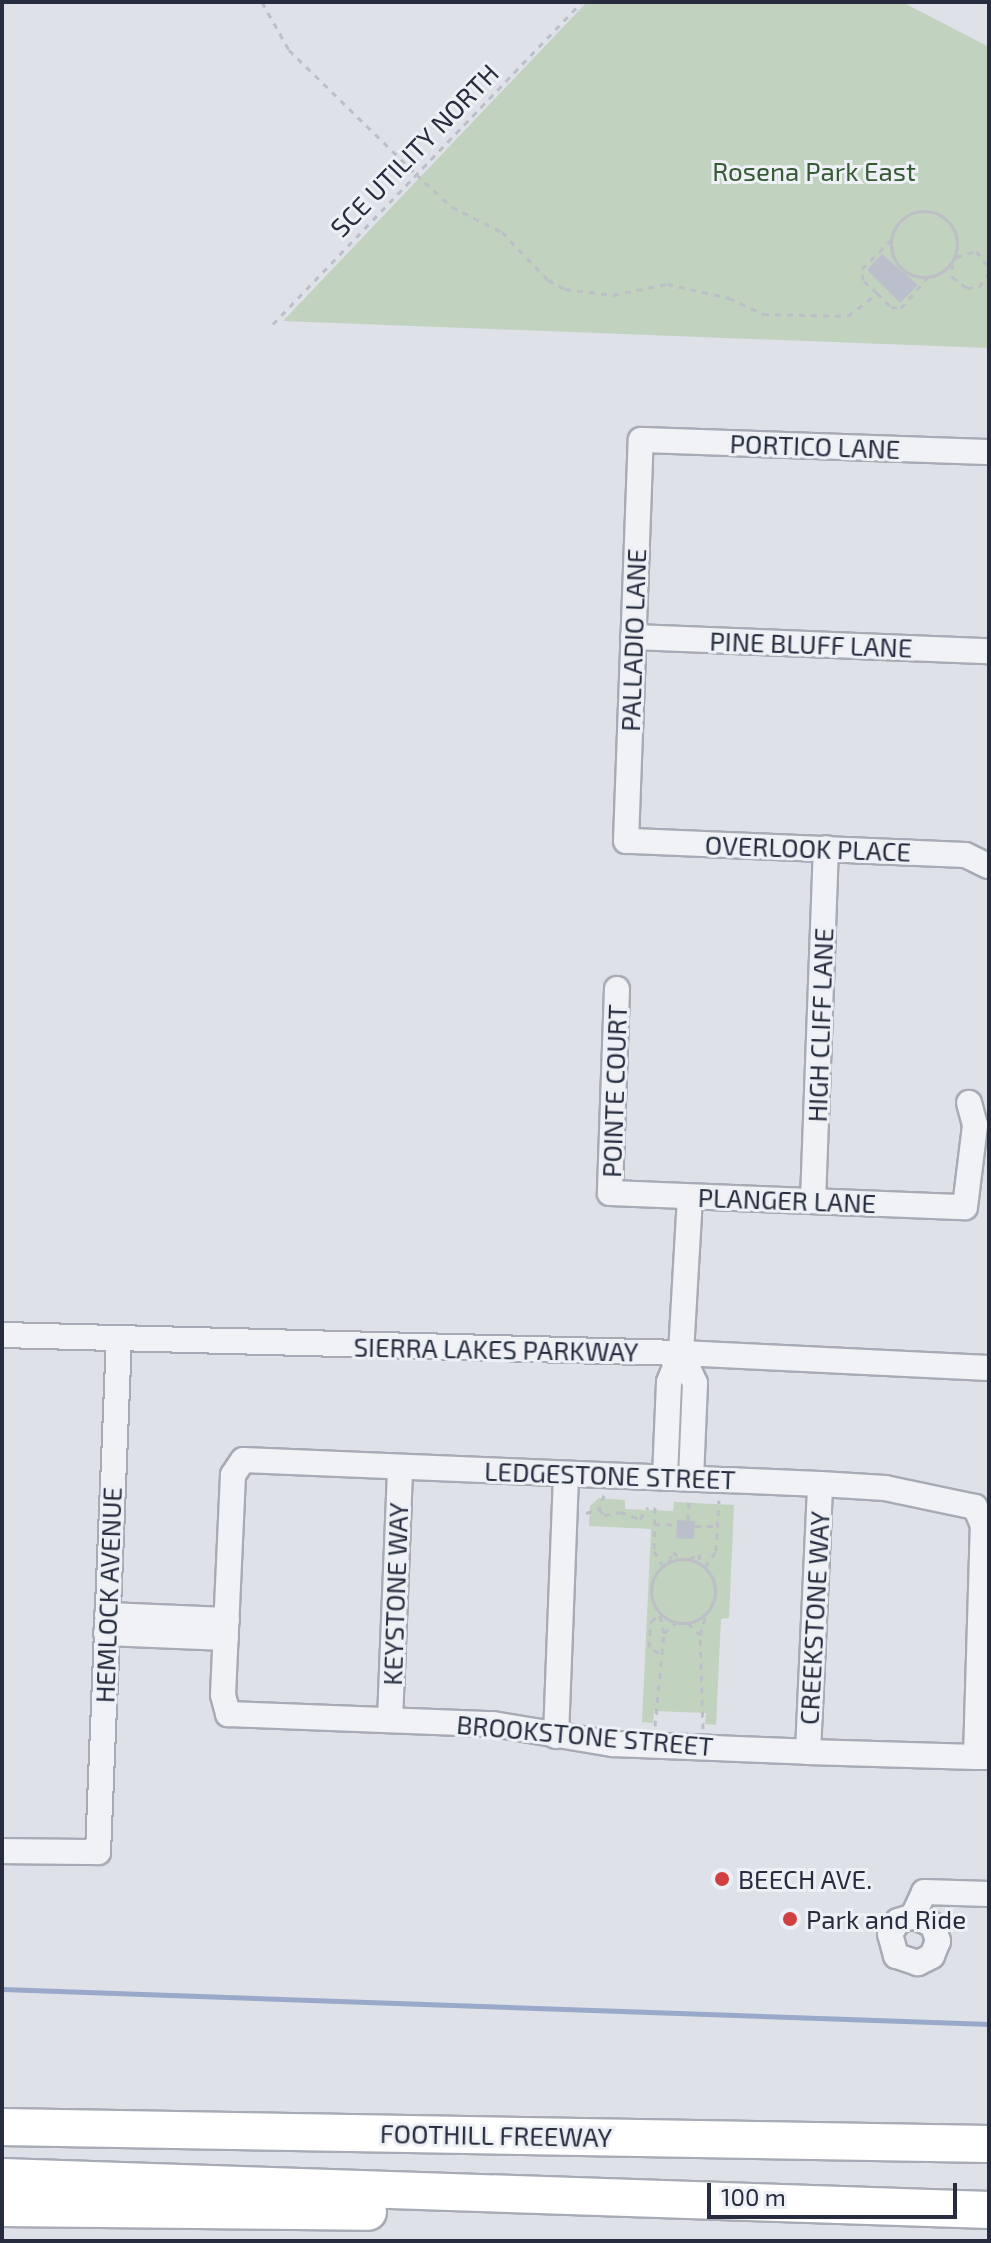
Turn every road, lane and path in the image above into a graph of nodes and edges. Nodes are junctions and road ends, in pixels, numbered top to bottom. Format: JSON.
{"nodes":[{"id":1,"x":262,"y":2,"type":"edge"},
{"id":2,"x":582,"y":2,"type":"edge"},
{"id":3,"x":416,"y":174,"type":"junction"},
{"id":4,"x":892,"y":239,"type":"junction"},
{"id":5,"x":954,"y":259,"type":"junction"},
{"id":6,"x":989,"y":270,"type":"edge"},
{"id":7,"x":928,"y":277,"type":"junction"},
{"id":8,"x":877,"y":293,"type":"junction"},
{"id":9,"x":273,"y":324,"type":"dead end"},
{"id":10,"x":641,"y":440,"type":"joint"},
{"id":11,"x":989,"y":452,"type":"edge"},
{"id":12,"x":633,"y":637,"type":"junction"},
{"id":13,"x":989,"y":651,"type":"edge"},
{"id":14,"x":626,"y":841,"type":"joint"},
{"id":15,"x":826,"y":848,"type":"junction"},
{"id":16,"x":988,"y":866,"type":"edge"},
{"id":17,"x":617,"y":989,"type":"dead end"},
{"id":18,"x":969,"y":1103,"type":"dead end"},
{"id":19,"x":610,"y":1193,"type":"joint"},
{"id":20,"x":690,"y":1197,"type":"junction"},
{"id":21,"x":813,"y":1201,"type":"junction"},
{"id":22,"x":2,"y":1335,"type":"edge"},
{"id":23,"x":119,"y":1338,"type":"junction"},
{"id":24,"x":681,"y":1353,"type":"junction"},
{"id":25,"x":989,"y":1368,"type":"edge"},
{"id":26,"x":400,"y":1467,"type":"junction"},
{"id":27,"x":566,"y":1474,"type":"junction"},
{"id":28,"x":665,"y":1478,"type":"junction"},
{"id":29,"x":820,"y":1484,"type":"junction"},
{"id":30,"x":690,"y":1489,"type":"junction"},
{"id":31,"x":604,"y":1495,"type":"dead end"},
{"id":32,"x":719,"y":1500,"type":"dead end"},
{"id":33,"x":648,"y":1507,"type":"dead end"},
{"id":34,"x":655,"y":1507,"type":"dead end"},
{"id":35,"x":599,"y":1509,"type":"junction"},
{"id":36,"x":586,"y":1513,"type":"dead end"},
{"id":37,"x":688,"y":1520,"type":"dead end"},
{"id":38,"x":654,"y":1524,"type":"junction"},
{"id":39,"x":677,"y":1525,"type":"dead end"},
{"id":40,"x":695,"y":1526,"type":"dead end"},
{"id":41,"x":718,"y":1526,"type":"junction"},
{"id":42,"x":680,"y":1558,"type":"junction"},
{"id":43,"x":689,"y":1559,"type":"junction"},
{"id":44,"x":669,"y":1561,"type":"junction"},
{"id":45,"x":700,"y":1563,"type":"junction"},
{"id":46,"x":662,"y":1566,"type":"junction"},
{"id":47,"x":705,"y":1567,"type":"junction"},
{"id":48,"x":659,"y":1614,"type":"junction"},
{"id":49,"x":706,"y":1614,"type":"junction"},
{"id":50,"x":677,"y":1623,"type":"junction"},
{"id":51,"x":688,"y":1623,"type":"junction"},
{"id":52,"x":107,"y":1624,"type":"junction"},
{"id":53,"x":227,"y":1629,"type":"junction"},
{"id":54,"x":664,"y":1633,"type":"junction"},
{"id":55,"x":700,"y":1635,"type":"junction"},
{"id":56,"x":659,"y":1653,"type":"junction"},
{"id":57,"x":390,"y":1720,"type":"junction"},
{"id":58,"x":655,"y":1726,"type":"dead end"},
{"id":59,"x":703,"y":1729,"type":"dead end"},
{"id":60,"x":556,"y":1736,"type":"junction"},
{"id":61,"x":808,"y":1752,"type":"junction"},
{"id":62,"x":982,"y":1757,"type":"edge"},
{"id":63,"x":2,"y":1851,"type":"edge"},
{"id":64,"x":989,"y":1894,"type":"edge"},
{"id":65,"x":913,"y":1916,"type":"dead end"},
{"id":66,"x":2,"y":2127,"type":"edge"},
{"id":67,"x":989,"y":2144,"type":"edge"},
{"id":68,"x":2,"y":2177,"type":"edge"},
{"id":69,"x":2,"y":2208,"type":"edge"},
{"id":70,"x":989,"y":2210,"type":"edge"},
{"id":71,"x":989,"y":2230,"type":"edge"}],
"edges":[{"from":1,"to":3,"type":"path"},
{"from":2,"to":3,"type":"path","name":"SCE UTILITY NORTH"},
{"from":3,"to":8,"type":"path"},
{"from":3,"to":9,"type":"path","name":"SCE UTILITY NORTH"},
{"from":4,"to":5,"type":"path"},
{"from":4,"to":7,"type":"path"},
{"from":4,"to":8,"type":"path"},
{"from":5,"to":6,"type":"path"},
{"from":5,"to":6,"type":"path"},
{"from":5,"to":7,"type":"path"},
{"from":7,"to":8,"type":"path"},
{"from":10,"to":11,"type":"street","name":"PORTICO LANE"},
{"from":10,"to":12,"type":"street","name":"PALLADIO LANE"},
{"from":12,"to":13,"type":"street","name":"PINE BLUFF LANE"},
{"from":12,"to":14,"type":"street","name":"PALLADIO LANE"},
{"from":14,"to":15,"type":"street","name":"OVERLOOK PLACE"},
{"from":15,"to":16,"type":"street","name":"OVERLOOK PLACE"},
{"from":15,"to":21,"type":"street","name":"HIGH CLIFF LANE"},
{"from":17,"to":19,"type":"street","name":"POINTE COURT"},
{"from":18,"to":21,"type":"street","name":"PLANGER LANE"},
{"from":19,"to":20,"type":"street","name":"PLANGER LANE"},
{"from":20,"to":21,"type":"street","name":"PLANGER LANE"},
{"from":20,"to":24,"type":"street"},
{"from":22,"to":23,"type":"street","name":"SIERRA LAKES PARKWAY"},
{"from":23,"to":24,"type":"street","name":"SIERRA LAKES PARKWAY"},
{"from":23,"to":52,"type":"street","name":"HEMLOCK AVENUE"},
{"from":24,"to":25,"type":"street","name":"SIERRA LAKES PARKWAY"},
{"from":24,"to":28,"type":"street"},
{"from":24,"to":30,"type":"street"},
{"from":26,"to":27,"type":"street","name":"LEDGESTONE STREET"},
{"from":26,"to":53,"type":"street","name":"LEDGESTONE STREET"},
{"from":26,"to":57,"type":"street","name":"KEYSTONE WAY"},
{"from":27,"to":28,"type":"street","name":"LEDGESTONE STREET"},
{"from":27,"to":60,"type":"street"},
{"from":28,"to":30,"type":"street","name":"LEDGESTONE STREET"},
{"from":29,"to":30,"type":"street","name":"LEDGESTONE STREET"},
{"from":29,"to":61,"type":"street","name":"CREEKSTONE WAY"},
{"from":29,"to":62,"type":"street","name":"LEDGESTONE STREET"},
{"from":30,"to":37,"type":"path"},
{"from":31,"to":35,"type":"path"},
{"from":32,"to":41,"type":"path"},
{"from":33,"to":35,"type":"path"},
{"from":34,"to":38,"type":"path"},
{"from":35,"to":36,"type":"path"},
{"from":38,"to":39,"type":"path"},
{"from":38,"to":46,"type":"path"},
{"from":40,"to":41,"type":"path"},
{"from":41,"to":47,"type":"path"},
{"from":42,"to":43,"type":"path"},
{"from":42,"to":44,"type":"path"},
{"from":42,"to":44,"type":"path"},
{"from":43,"to":45,"type":"path"},
{"from":43,"to":45,"type":"path"},
{"from":44,"to":46,"type":"path"},
{"from":45,"to":47,"type":"path"},
{"from":46,"to":48,"type":"path"},
{"from":47,"to":49,"type":"path"},
{"from":48,"to":50,"type":"path"},
{"from":48,"to":54,"type":"path"},
{"from":48,"to":56,"type":"path"},
{"from":49,"to":51,"type":"path"},
{"from":49,"to":55,"type":"path"},
{"from":50,"to":51,"type":"path"},
{"from":50,"to":54,"type":"path"},
{"from":51,"to":55,"type":"path"},
{"from":52,"to":53,"type":"street"},
{"from":52,"to":63,"type":"street","name":"HEMLOCK AVENUE"},
{"from":53,"to":57,"type":"street","name":"BROOKSTONE STREET"},
{"from":54,"to":56,"type":"path"},
{"from":55,"to":59,"type":"path"},
{"from":56,"to":58,"type":"path"},
{"from":57,"to":60,"type":"street","name":"BROOKSTONE STREET"},
{"from":60,"to":61,"type":"street","name":"BROOKSTONE STREET"},
{"from":61,"to":62,"type":"street","name":"BROOKSTONE STREET"},
{"from":64,"to":65,"type":"street"},
{"from":66,"to":67,"type":"highway","name":"FOOTHILL FREEWAY"},
{"from":68,"to":70,"type":"highway"},
{"from":69,"to":71,"type":"highway"}]}
